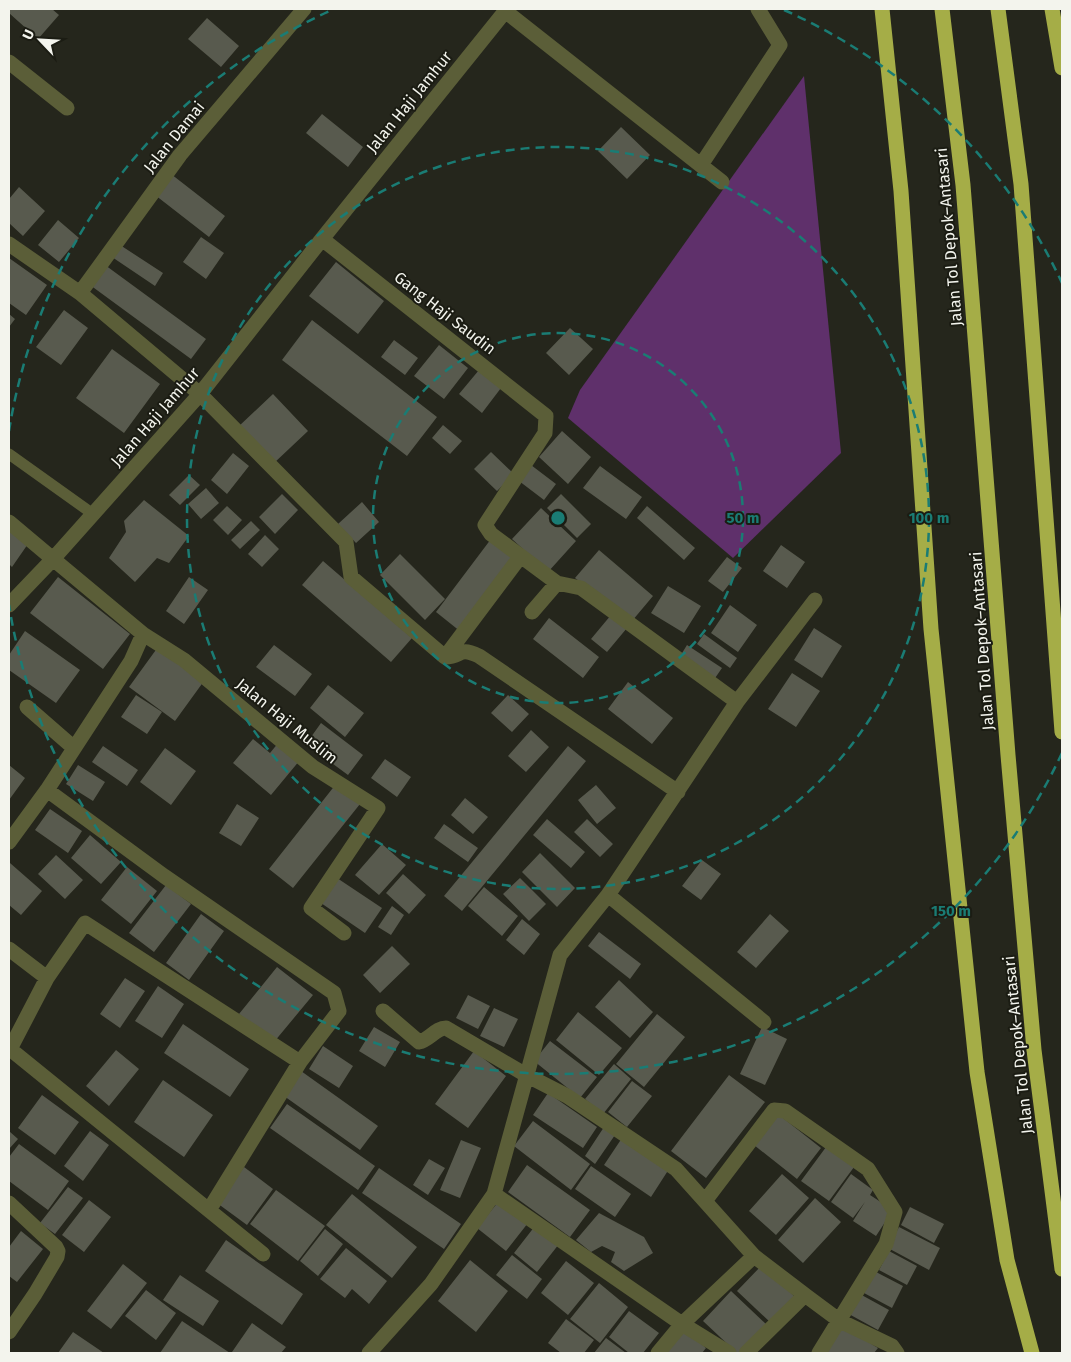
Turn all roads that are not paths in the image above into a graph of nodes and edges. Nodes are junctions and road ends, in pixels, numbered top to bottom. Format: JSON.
{"nodes":[{"id":1,"x":304,"y":9,"type":"edge"},
{"id":2,"x":758,"y":9,"type":"edge"},
{"id":3,"x":882,"y":9,"type":"edge"},
{"id":4,"x":942,"y":9,"type":"edge"},
{"id":5,"x":998,"y":9,"type":"edge"},
{"id":6,"x":1052,"y":9,"type":"edge"},
{"id":7,"x":506,"y":10,"type":"edge"},
{"id":8,"x":9,"y":62,"type":"edge"},
{"id":9,"x":1062,"y":68,"type":"edge"},
{"id":10,"x":67,"y":108,"type":"dead end"},
{"id":11,"x":701,"y":165,"type":"junction"},
{"id":12,"x":722,"y":182,"type":"dead end"},
{"id":13,"x":322,"y":238,"type":"junction"},
{"id":14,"x":9,"y":244,"type":"edge"},
{"id":15,"x":80,"y":293,"type":"junction"},
{"id":16,"x":200,"y":394,"type":"junction"},
{"id":17,"x":9,"y":454,"type":"edge"},
{"id":18,"x":92,"y":514,"type":"junction"},
{"id":19,"x":9,"y":522,"type":"edge"},
{"id":20,"x":520,"y":557,"type":"junction"},
{"id":21,"x":53,"y":559,"type":"junction"},
{"id":22,"x":557,"y":583,"type":"junction"},
{"id":23,"x":815,"y":600,"type":"dead end"},
{"id":24,"x":9,"y":606,"type":"edge"},
{"id":25,"x":532,"y":612,"type":"dead end"},
{"id":26,"x":143,"y":634,"type":"junction"},
{"id":27,"x":445,"y":657,"type":"junction"},
{"id":28,"x":737,"y":702,"type":"junction"},
{"id":29,"x":27,"y":707,"type":"dead end"},
{"id":30,"x":1062,"y":732,"type":"edge"},
{"id":31,"x":74,"y":748,"type":"junction"},
{"id":32,"x":47,"y":790,"type":"junction"},
{"id":33,"x":678,"y":792,"type":"junction"},
{"id":34,"x":10,"y":838,"type":"edge"},
{"id":35,"x":608,"y":895,"type":"junction"},
{"id":36,"x":344,"y":933,"type":"dead end"},
{"id":37,"x":9,"y":949,"type":"edge"},
{"id":38,"x":47,"y":978,"type":"junction"},
{"id":39,"x":383,"y":1011,"type":"dead end"},
{"id":40,"x":764,"y":1022,"type":"dead end"},
{"id":41,"x":9,"y":1050,"type":"edge"},
{"id":42,"x":300,"y":1062,"type":"junction"},
{"id":43,"x":526,"y":1075,"type":"junction"},
{"id":44,"x":494,"y":1194,"type":"junction"},
{"id":45,"x":705,"y":1201,"type":"junction"},
{"id":46,"x":9,"y":1203,"type":"edge"},
{"id":47,"x":209,"y":1210,"type":"junction"},
{"id":48,"x":263,"y":1254,"type":"dead end"},
{"id":49,"x":754,"y":1256,"type":"junction"},
{"id":50,"x":1062,"y":1269,"type":"edge"},
{"id":51,"x":804,"y":1295,"type":"junction"},
{"id":52,"x":840,"y":1321,"type":"junction"},
{"id":53,"x":682,"y":1324,"type":"junction"},
{"id":54,"x":9,"y":1332,"type":"edge"},
{"id":55,"x":375,"y":1351,"type":"edge"},
{"id":56,"x":658,"y":1353,"type":"edge"},
{"id":57,"x":729,"y":1353,"type":"edge"},
{"id":58,"x":746,"y":1353,"type":"edge"},
{"id":59,"x":819,"y":1353,"type":"edge"},
{"id":60,"x":897,"y":1353,"type":"edge"},
{"id":61,"x":1032,"y":1353,"type":"edge"}],
"edges":[{"from":1,"to":15,"type":"street","name":"Jalan Damai"},
{"from":2,"to":11,"type":"street"},
{"from":3,"to":61,"type":"highway"},
{"from":4,"to":50,"type":"highway","name":"Jalan Tol Depok–Antasari"},
{"from":5,"to":30,"type":"highway"},
{"from":6,"to":9,"type":"highway"},
{"from":7,"to":11,"type":"street"},
{"from":7,"to":13,"type":"street","name":"Jalan Haji Jamhur"},
{"from":8,"to":10,"type":"street"},
{"from":11,"to":12,"type":"street"},
{"from":13,"to":16,"type":"street","name":"Jalan Haji Jamhur"},
{"from":13,"to":20,"type":"street","name":"Gang Haji Saudin"},
{"from":14,"to":15,"type":"street"},
{"from":15,"to":16,"type":"street"},
{"from":16,"to":18,"type":"street","name":"Jalan Haji Jamhur"},
{"from":16,"to":27,"type":"street"},
{"from":17,"to":18,"type":"lane"},
{"from":18,"to":21,"type":"street","name":"Jalan Haji Jamhur"},
{"from":19,"to":21,"type":"street"},
{"from":20,"to":22,"type":"street"},
{"from":20,"to":27,"type":"street"},
{"from":21,"to":24,"type":"street","name":"Jalan Haji Jamhur"},
{"from":21,"to":26,"type":"street"},
{"from":22,"to":25,"type":"street"},
{"from":22,"to":28,"type":"street"},
{"from":23,"to":28,"type":"street"},
{"from":26,"to":31,"type":"street"},
{"from":26,"to":36,"type":"street","name":"Jalan Haji Muslim"},
{"from":27,"to":33,"type":"street"},
{"from":28,"to":33,"type":"street"},
{"from":29,"to":31,"type":"street"},
{"from":31,"to":32,"type":"street"},
{"from":32,"to":34,"type":"street"},
{"from":32,"to":42,"type":"street"},
{"from":33,"to":35,"type":"street"},
{"from":35,"to":40,"type":"street"},
{"from":35,"to":43,"type":"street"},
{"from":37,"to":38,"type":"street"},
{"from":38,"to":41,"type":"street"},
{"from":38,"to":42,"type":"street"},
{"from":39,"to":43,"type":"street"},
{"from":41,"to":47,"type":"street"},
{"from":42,"to":47,"type":"street"},
{"from":43,"to":44,"type":"street"},
{"from":43,"to":45,"type":"street"},
{"from":44,"to":53,"type":"street"},
{"from":44,"to":55,"type":"street"},
{"from":45,"to":49,"type":"street"},
{"from":45,"to":52,"type":"street"},
{"from":46,"to":54,"type":"street"},
{"from":47,"to":48,"type":"street"},
{"from":49,"to":51,"type":"street"},
{"from":49,"to":53,"type":"street"},
{"from":51,"to":52,"type":"street"},
{"from":51,"to":58,"type":"street"},
{"from":52,"to":59,"type":"street"},
{"from":52,"to":60,"type":"street"},
{"from":53,"to":56,"type":"street"},
{"from":53,"to":57,"type":"street"}]}
